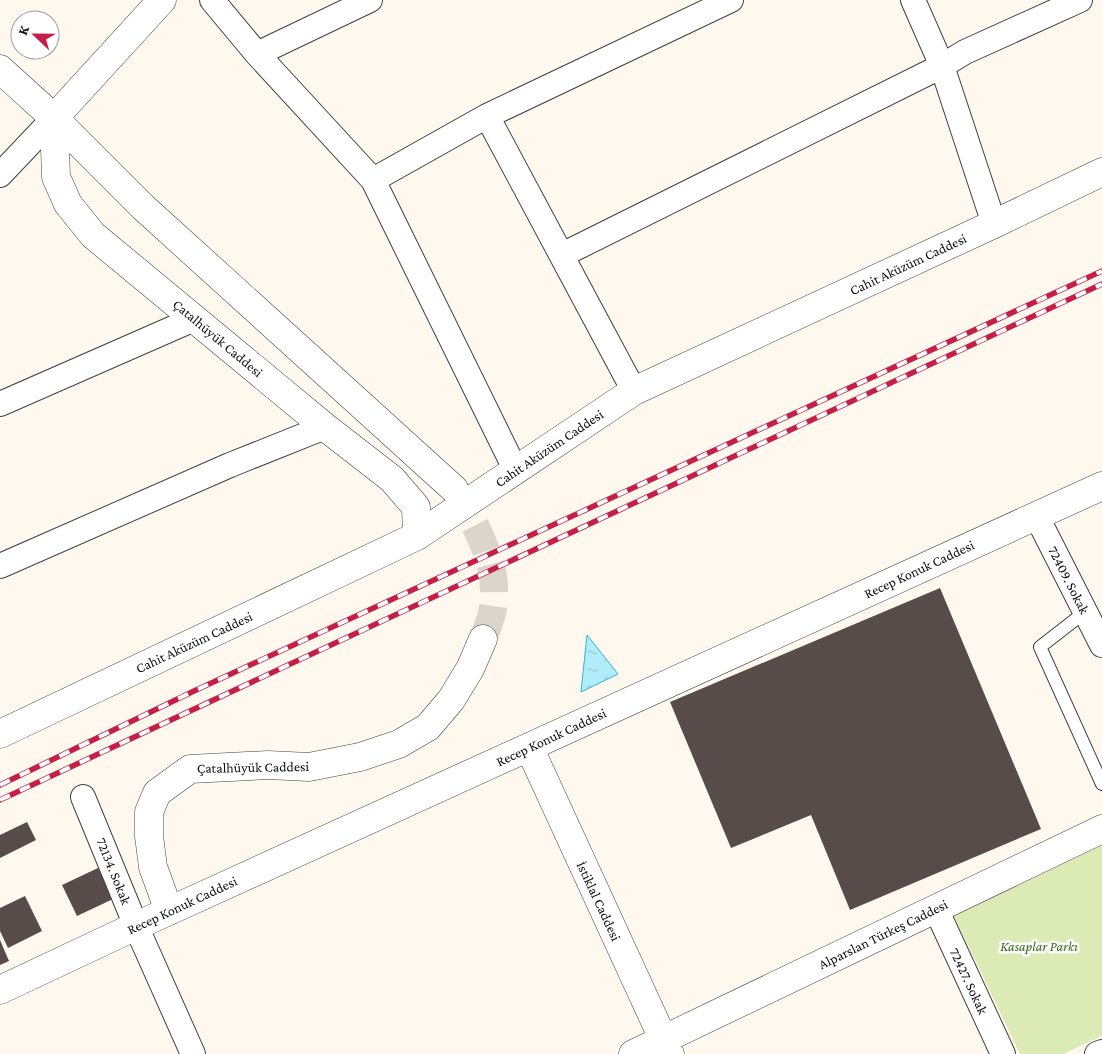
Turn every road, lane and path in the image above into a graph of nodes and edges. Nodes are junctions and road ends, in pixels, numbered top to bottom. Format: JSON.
{"nodes":[{"id":1,"x":162,"y":0,"type":"edge"},
{"id":2,"x":212,"y":0,"type":"edge"},
{"id":3,"x":370,"y":0,"type":"edge"},
{"id":4,"x":731,"y":0,"type":"edge"},
{"id":5,"x":913,"y":0,"type":"edge"},
{"id":6,"x":1080,"y":0,"type":"edge"},
{"id":7,"x":257,"y":54,"type":"junction"},
{"id":8,"x":942,"y":66,"type":"junction"},
{"id":9,"x":0,"y":69,"type":"edge"},
{"id":10,"x":487,"y":116,"type":"junction"},
{"id":11,"x":54,"y":118,"type":"junction"},
{"id":12,"x":1102,"y":172,"type":"edge"},
{"id":13,"x":0,"y":175,"type":"edge"},
{"id":14,"x":373,"y":180,"type":"junction"},
{"id":15,"x":994,"y":224,"type":"junction"},
{"id":16,"x":562,"y":256,"type":"junction"},
{"id":17,"x":194,"y":319,"type":"junction"},
{"id":18,"x":634,"y":391,"type":"junction"},
{"id":19,"x":0,"y":404,"type":"edge"},
{"id":20,"x":325,"y":427,"type":"junction"},
{"id":21,"x":516,"y":471,"type":"junction"},
{"id":22,"x":1102,"y":486,"type":"edge"},
{"id":23,"x":454,"y":488,"type":"tunnel mouth"},
{"id":24,"x":1036,"y":515,"type":"junction"},
{"id":25,"x":418,"y":536,"type":"junction"},
{"id":26,"x":0,"y":566,"type":"edge"},
{"id":27,"x":1085,"y":612,"type":"junction"},
{"id":28,"x":483,"y":639,"type":"tunnel mouth"},
{"id":29,"x":1102,"y":645,"type":"edge"},
{"id":30,"x":0,"y":734,"type":"edge"},
{"id":31,"x":529,"y":747,"type":"junction"},
{"id":32,"x":1102,"y":784,"type":"edge"},
{"id":33,"x":84,"y":797,"type":"dead end"},
{"id":34,"x":1102,"y":829,"type":"edge"},
{"id":35,"x":936,"y":909,"type":"junction"},
{"id":36,"x":169,"y":910,"type":"junction"},
{"id":37,"x":136,"y":926,"type":"junction"},
{"id":38,"x":0,"y":990,"type":"edge"},
{"id":39,"x":667,"y":1047,"type":"edge"},
{"id":40,"x":1102,"y":1052,"type":"edge"},
{"id":41,"x":193,"y":1054,"type":"edge"},
{"id":42,"x":633,"y":1054,"type":"edge"},
{"id":43,"x":1003,"y":1054,"type":"edge"},
{"id":44,"x":1097,"y":1054,"type":"edge"}],
"edges":[{"from":1,"to":11,"type":"street"},
{"from":2,"to":7,"type":"street"},
{"from":3,"to":7,"type":"street"},
{"from":4,"to":10,"type":"street"},
{"from":5,"to":8,"type":"street"},
{"from":6,"to":8,"type":"street"},
{"from":7,"to":14,"type":"street"},
{"from":8,"to":15,"type":"street"},
{"from":8,"to":16,"type":"street"},
{"from":9,"to":11,"type":"street"},
{"from":10,"to":14,"type":"street"},
{"from":10,"to":16,"type":"street"},
{"from":11,"to":13,"type":"street"},
{"from":11,"to":17,"type":"street","name":"Çatalhüyük Caddesi"},
{"from":11,"to":23,"type":"street"},
{"from":12,"to":15,"type":"street","name":"Cahit Aküzüm Caddesi"},
{"from":14,"to":21,"type":"street"},
{"from":15,"to":18,"type":"street","name":"Cahit Aküzüm Caddesi"},
{"from":16,"to":18,"type":"street"},
{"from":17,"to":19,"type":"street"},
{"from":17,"to":20,"type":"street","name":"Çatalhüyük Caddesi"},
{"from":18,"to":21,"type":"street","name":"Cahit Aküzüm Caddesi"},
{"from":20,"to":25,"type":"street","name":"Çatalhüyük Caddesi"},
{"from":20,"to":26,"type":"street"},
{"from":21,"to":25,"type":"street","name":"Cahit Aküzüm Caddesi"},
{"from":22,"to":24,"type":"street","name":"Recep Konuk Caddesi"},
{"from":24,"to":27,"type":"street","name":"72409. Sokak"},
{"from":24,"to":31,"type":"street","name":"Recep Konuk Caddesi"},
{"from":25,"to":30,"type":"street","name":"Cahit Aküzüm Caddesi"},
{"from":27,"to":29,"type":"street","name":"72409. Sokak"},
{"from":27,"to":32,"type":"lane"},
{"from":28,"to":36,"type":"street","name":"Çatalhüyük Caddesi"},
{"from":31,"to":36,"type":"street","name":"Recep Konuk Caddesi"},
{"from":31,"to":39,"type":"street","name":"İstiklal Caddesi"},
{"from":33,"to":37,"type":"street","name":"72134. Sokak"},
{"from":34,"to":35,"type":"street","name":"Alparslan Türkeş Caddesi"},
{"from":35,"to":39,"type":"street","name":"Alparslan Türkeş Caddesi"},
{"from":35,"to":43,"type":"street","name":"72427. Sokak"},
{"from":36,"to":37,"type":"street","name":"Recep Konuk Caddesi"},
{"from":37,"to":38,"type":"street","name":"Recep Konuk Caddesi"},
{"from":37,"to":41,"type":"street","name":"72134. Sokak"},
{"from":39,"to":42,"type":"street","name":"Alparslan Türkeş Caddesi"},
{"from":40,"to":44,"type":"street"}]}
